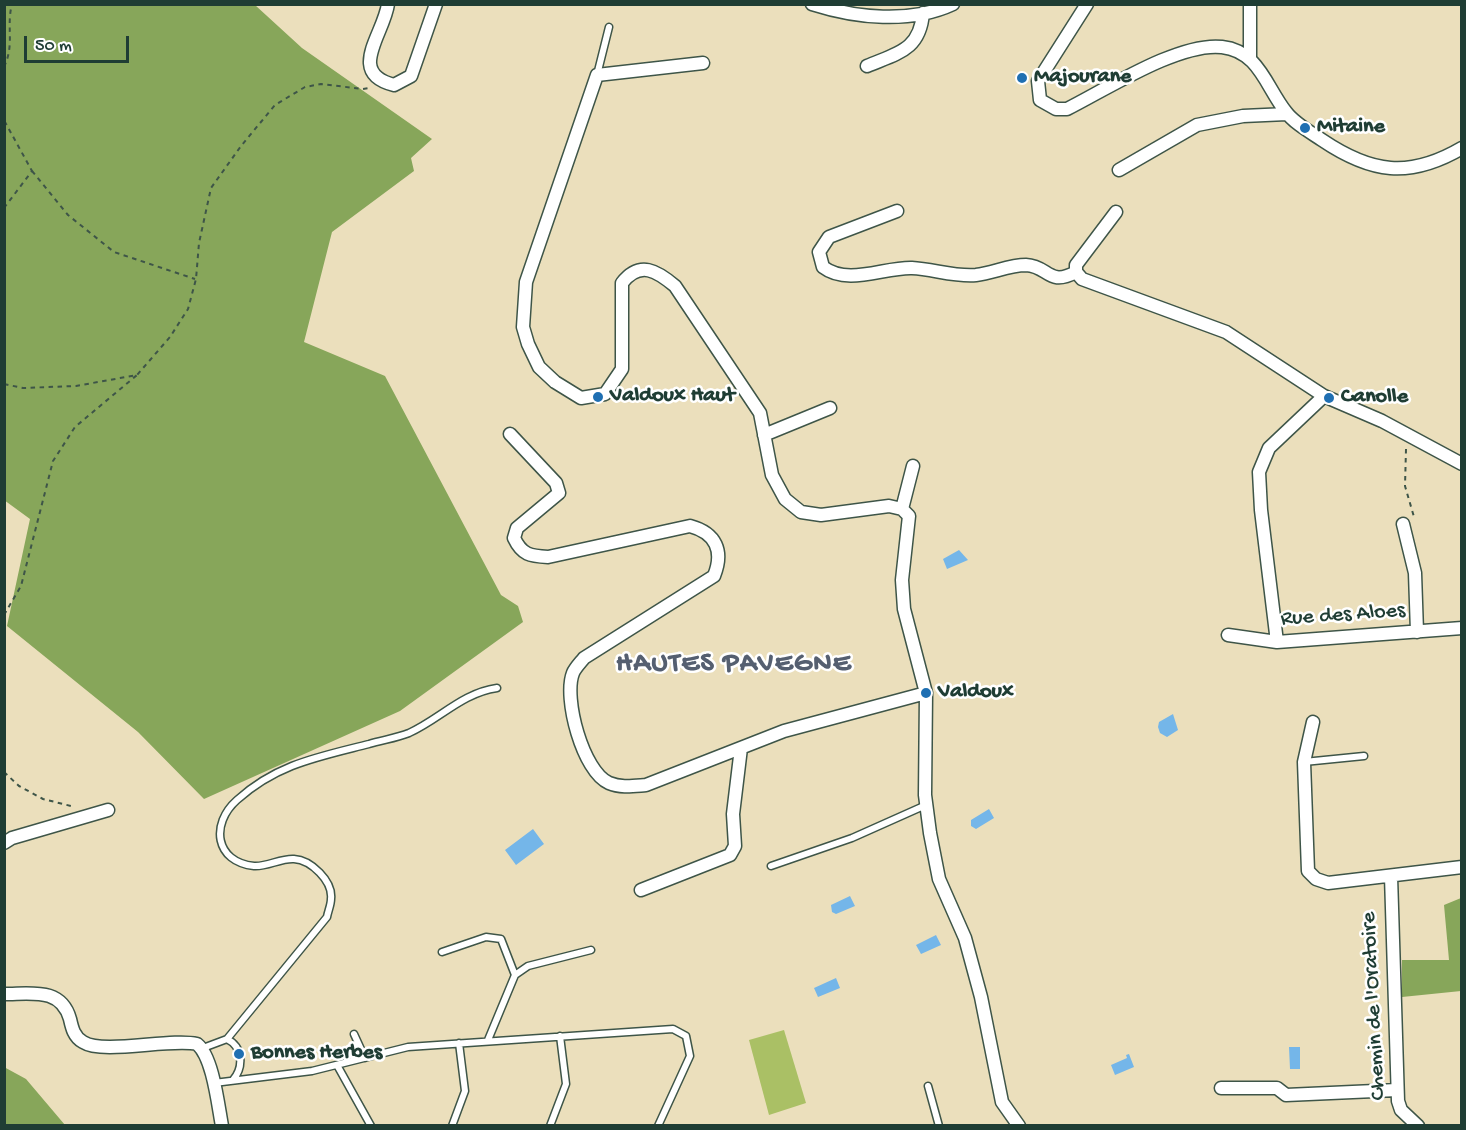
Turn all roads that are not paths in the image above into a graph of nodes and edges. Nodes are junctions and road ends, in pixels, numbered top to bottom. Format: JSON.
{"nodes":[{"id":1,"x":388,"y":4,"type":"edge"},
{"id":2,"x":436,"y":4,"type":"edge"},
{"id":3,"x":812,"y":4,"type":"edge"},
{"id":4,"x":953,"y":4,"type":"edge"},
{"id":5,"x":1087,"y":4,"type":"edge"},
{"id":6,"x":1250,"y":5,"type":"edge"},
{"id":7,"x":840,"y":8,"type":"edge"},
{"id":8,"x":923,"y":13,"type":"junction"},
{"id":9,"x":609,"y":27,"type":"dead end"},
{"id":10,"x":1250,"y":57,"type":"junction"},
{"id":11,"x":703,"y":63,"type":"dead end"},
{"id":12,"x":867,"y":66,"type":"dead end"},
{"id":13,"x":597,"y":75,"type":"junction"},
{"id":14,"x":1287,"y":114,"type":"junction"},
{"id":15,"x":1461,"y":148,"type":"edge"},
{"id":16,"x":1119,"y":170,"type":"dead end"},
{"id":17,"x":897,"y":210,"type":"dead end"},
{"id":18,"x":1116,"y":212,"type":"dead end"},
{"id":19,"x":1076,"y":272,"type":"junction"},
{"id":20,"x":1324,"y":396,"type":"junction"},
{"id":21,"x":830,"y":408,"type":"dead end"},
{"id":22,"x":510,"y":434,"type":"dead end"},
{"id":23,"x":764,"y":435,"type":"junction"},
{"id":24,"x":1461,"y":464,"type":"edge"},
{"id":25,"x":913,"y":466,"type":"dead end"},
{"id":26,"x":902,"y":509,"type":"junction"},
{"id":27,"x":1403,"y":524,"type":"road end"},
{"id":28,"x":1461,"y":628,"type":"edge"},
{"id":29,"x":1417,"y":632,"type":"junction"},
{"id":30,"x":1228,"y":635,"type":"dead end"},
{"id":31,"x":1277,"y":642,"type":"junction"},
{"id":32,"x":497,"y":688,"type":"dead end"},
{"id":33,"x":926,"y":693,"type":"junction"},
{"id":34,"x":1312,"y":722,"type":"dead end"},
{"id":35,"x":741,"y":748,"type":"junction"},
{"id":36,"x":1364,"y":756,"type":"dead end"},
{"id":37,"x":1304,"y":762,"type":"junction"},
{"id":38,"x":926,"y":805,"type":"junction"},
{"id":39,"x":108,"y":810,"type":"dead end"},
{"id":40,"x":4,"y":843,"type":"edge"},
{"id":41,"x":771,"y":866,"type":"dead end"},
{"id":42,"x":1461,"y":867,"type":"edge"},
{"id":43,"x":1391,"y":876,"type":"junction"},
{"id":44,"x":641,"y":890,"type":"dead end"},
{"id":45,"x":591,"y":950,"type":"dead end"},
{"id":46,"x":442,"y":952,"type":"dead end"},
{"id":47,"x":515,"y":975,"type":"junction"},
{"id":48,"x":4,"y":994,"type":"edge"},
{"id":49,"x":354,"y":1034,"type":"dead end"},
{"id":50,"x":560,"y":1036,"type":"junction"},
{"id":51,"x":226,"y":1039,"type":"junction"},
{"id":52,"x":488,"y":1040,"type":"junction"},
{"id":53,"x":459,"y":1043,"type":"junction"},
{"id":54,"x":202,"y":1048,"type":"junction"},
{"id":55,"x":365,"y":1059,"type":"junction"},
{"id":56,"x":337,"y":1065,"type":"junction"},
{"id":57,"x":233,"y":1080,"type":"junction"},
{"id":58,"x":213,"y":1083,"type":"junction"},
{"id":59,"x":928,"y":1086,"type":"dead end"},
{"id":60,"x":1221,"y":1088,"type":"dead end"},
{"id":61,"x":1397,"y":1090,"type":"junction"},
{"id":62,"x":222,"y":1125,"type":"edge"},
{"id":63,"x":371,"y":1125,"type":"edge"},
{"id":64,"x":452,"y":1125,"type":"edge"},
{"id":65,"x":550,"y":1125,"type":"edge"},
{"id":66,"x":658,"y":1125,"type":"edge"},
{"id":67,"x":939,"y":1125,"type":"edge"},
{"id":68,"x":1019,"y":1125,"type":"edge"},
{"id":69,"x":1418,"y":1125,"type":"edge"}],
"edges":[{"from":1,"to":2,"type":"street"},
{"from":3,"to":7,"type":"street"},
{"from":4,"to":8,"type":"street"},
{"from":5,"to":10,"type":"street"},
{"from":6,"to":10,"type":"street"},
{"from":7,"to":8,"type":"street"},
{"from":8,"to":12,"type":"street"},
{"from":9,"to":13,"type":"lane"},
{"from":10,"to":14,"type":"street"},
{"from":11,"to":13,"type":"street"},
{"from":13,"to":23,"type":"street"},
{"from":14,"to":15,"type":"street"},
{"from":14,"to":16,"type":"street"},
{"from":17,"to":19,"type":"street"},
{"from":18,"to":19,"type":"street"},
{"from":19,"to":20,"type":"street"},
{"from":20,"to":24,"type":"street"},
{"from":20,"to":31,"type":"street"},
{"from":21,"to":23,"type":"street"},
{"from":22,"to":35,"type":"street"},
{"from":23,"to":26,"type":"street"},
{"from":25,"to":26,"type":"street"},
{"from":26,"to":33,"type":"street"},
{"from":27,"to":29,"type":"street"},
{"from":28,"to":29,"type":"street","name":"Rue des Aloes"},
{"from":29,"to":31,"type":"street","name":"Rue des Aloes"},
{"from":30,"to":31,"type":"street","name":"Rue des Aloes"},
{"from":32,"to":51,"type":"lane"},
{"from":33,"to":35,"type":"street"},
{"from":33,"to":38,"type":"street"},
{"from":34,"to":37,"type":"street"},
{"from":35,"to":44,"type":"street"},
{"from":36,"to":37,"type":"lane"},
{"from":37,"to":43,"type":"street"},
{"from":38,"to":41,"type":"lane"},
{"from":38,"to":68,"type":"street"},
{"from":39,"to":40,"type":"street"},
{"from":42,"to":43,"type":"street"},
{"from":43,"to":61,"type":"street","name":"Chemin de l'Oratoire"},
{"from":45,"to":47,"type":"lane"},
{"from":46,"to":47,"type":"lane"},
{"from":47,"to":52,"type":"lane"},
{"from":48,"to":54,"type":"street"},
{"from":49,"to":55,"type":"lane"},
{"from":50,"to":52,"type":"lane"},
{"from":50,"to":65,"type":"lane"},
{"from":50,"to":66,"type":"lane"},
{"from":51,"to":54,"type":"lane"},
{"from":51,"to":57,"type":"lane"},
{"from":52,"to":53,"type":"lane"},
{"from":53,"to":55,"type":"lane"},
{"from":53,"to":64,"type":"lane"},
{"from":54,"to":58,"type":"street"},
{"from":55,"to":56,"type":"lane"},
{"from":56,"to":57,"type":"lane"},
{"from":56,"to":63,"type":"lane"},
{"from":57,"to":58,"type":"lane"},
{"from":58,"to":62,"type":"street"},
{"from":59,"to":67,"type":"lane"},
{"from":60,"to":61,"type":"street"},
{"from":61,"to":69,"type":"street","name":"Chemin de l'Oratoire"}]}
